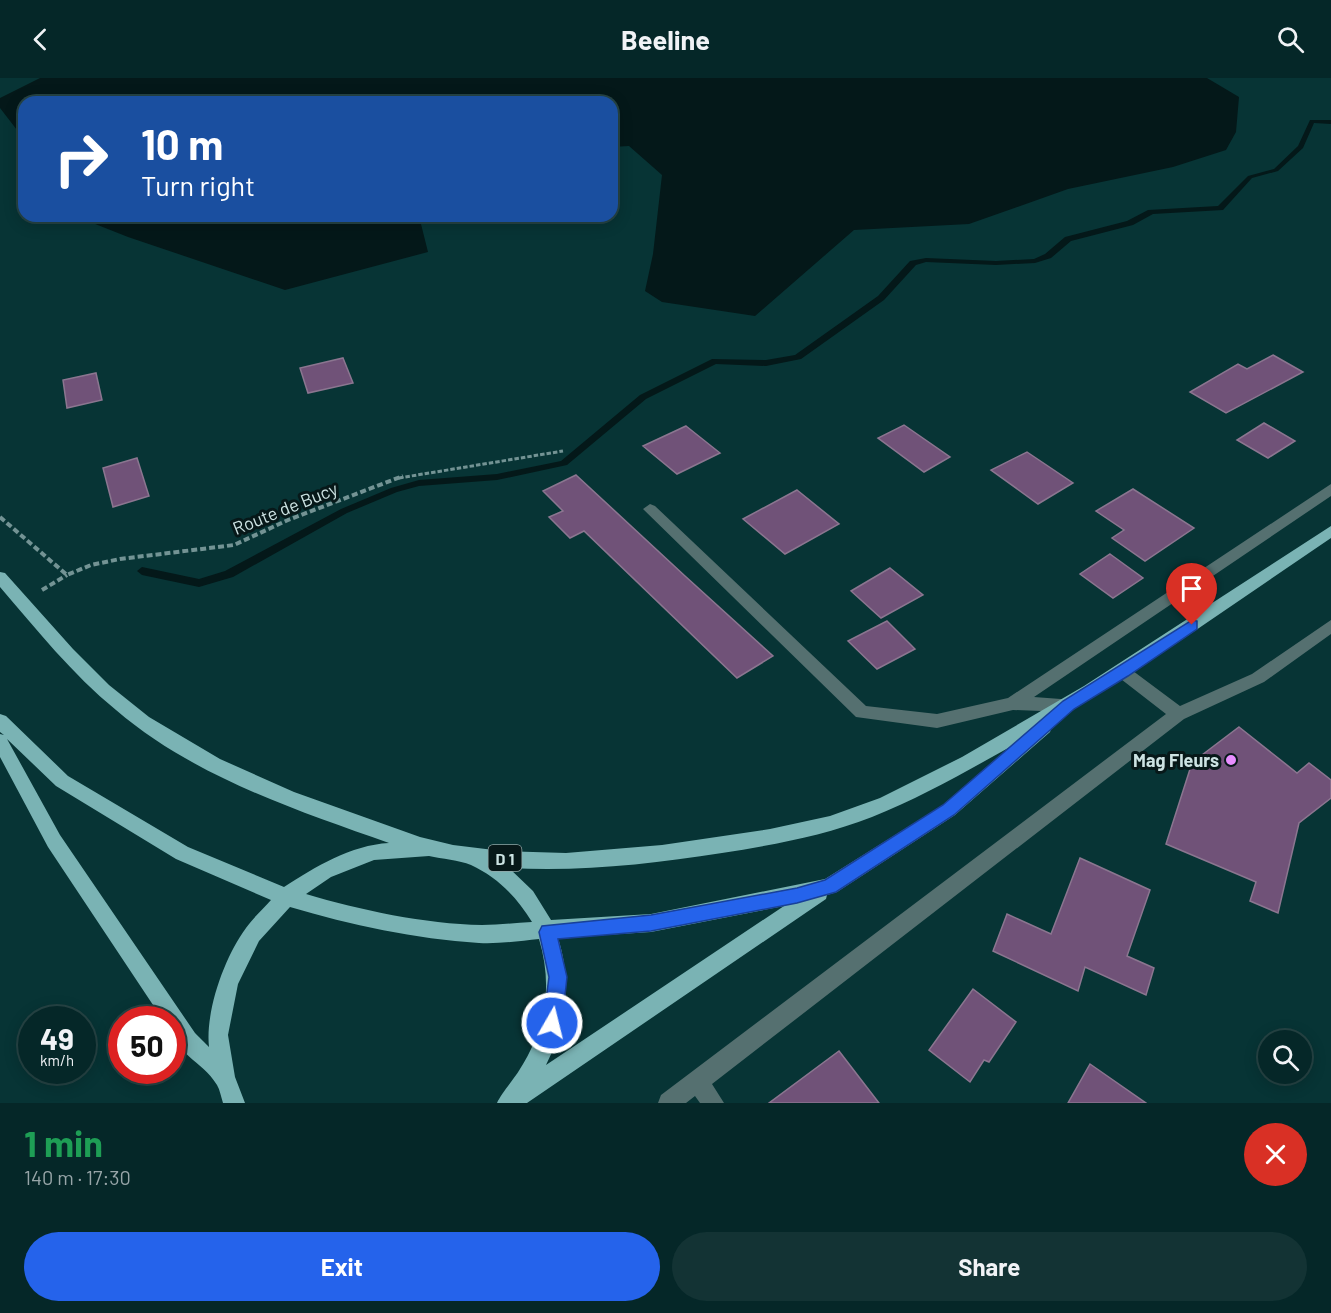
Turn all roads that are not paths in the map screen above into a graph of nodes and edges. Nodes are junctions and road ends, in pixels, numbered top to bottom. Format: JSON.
{"nodes":[{"id":1,"x":1331,"y":489,"type":"edge"},
{"id":2,"x":650,"y":509,"type":"dead end"},
{"id":3,"x":1331,"y":531,"type":"edge"},
{"id":4,"x":0,"y":577,"type":"edge"},
{"id":5,"x":1331,"y":626,"type":"edge"},
{"id":6,"x":1123,"y":672,"type":"junction"},
{"id":7,"x":1013,"y":703,"type":"junction"},
{"id":8,"x":1068,"y":705,"type":"junction"},
{"id":9,"x":1178,"y":714,"type":"junction"},
{"id":10,"x":0,"y":721,"type":"edge"},
{"id":11,"x":0,"y":741,"type":"edge"},
{"id":12,"x":435,"y":850,"type":"junction"},
{"id":13,"x":472,"y":856,"type":"junction"},
{"id":14,"x":830,"y":886,"type":"junction"},
{"id":15,"x":286,"y":897,"type":"junction"},
{"id":16,"x":548,"y":932,"type":"junction"},
{"id":17,"x":224,"y":1077,"type":"junction"},
{"id":18,"x":698,"y":1083,"type":"junction"},
{"id":19,"x":512,"y":1101,"type":"edge"},
{"id":20,"x":234,"y":1103,"type":"edge"},
{"id":21,"x":669,"y":1103,"type":"edge"},
{"id":22,"x":713,"y":1103,"type":"edge"}],
"edges":[{"from":1,"to":7,"type":"street"},
{"from":2,"to":7,"type":"street"},
{"from":3,"to":6,"type":"main road","number":"D 1"},
{"from":4,"to":12,"type":"main road","number":"D 1"},
{"from":5,"to":9,"type":"street"},
{"from":6,"to":8,"type":"main road","number":"D 1"},
{"from":6,"to":9,"type":"street"},
{"from":7,"to":8,"type":"street"},
{"from":8,"to":13,"type":"main road","number":"D 1"},
{"from":8,"to":14,"type":"main road","number":"D 1"},
{"from":9,"to":18,"type":"street"},
{"from":10,"to":15,"type":"main road","number":"D 1"},
{"from":11,"to":17,"type":"main road"},
{"from":12,"to":13,"type":"main road","number":"D 1"},
{"from":12,"to":15,"type":"main road"},
{"from":13,"to":16,"type":"main road"},
{"from":14,"to":16,"type":"main road","number":"D 1"},
{"from":14,"to":19,"type":"main road"},
{"from":15,"to":16,"type":"main road","number":"D 1"},
{"from":15,"to":17,"type":"main road"},
{"from":16,"to":19,"type":"main road"},
{"from":17,"to":20,"type":"main road"},
{"from":18,"to":21,"type":"street"},
{"from":18,"to":22,"type":"street"}]}
